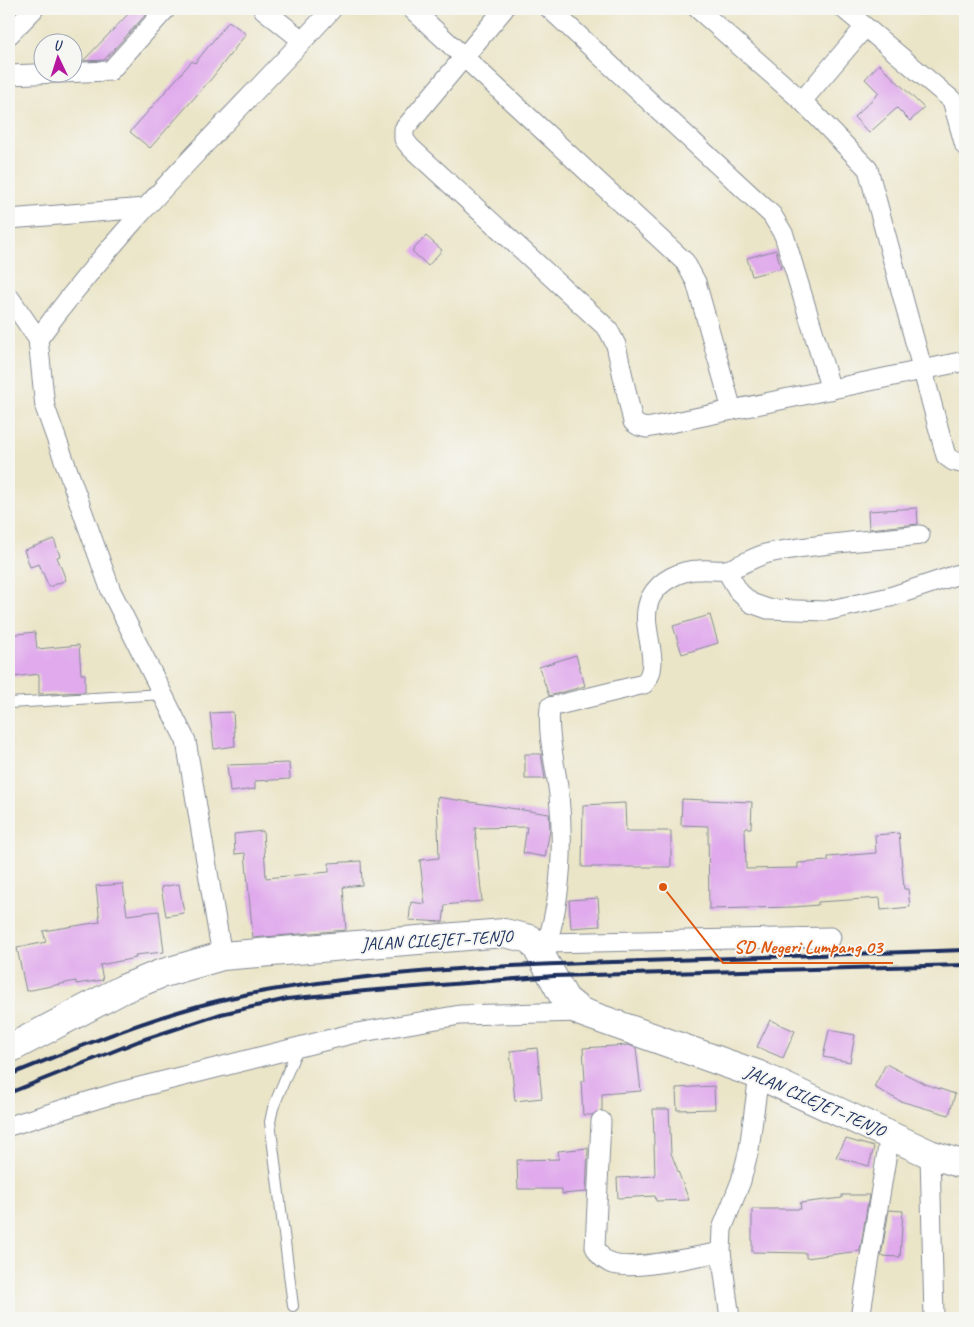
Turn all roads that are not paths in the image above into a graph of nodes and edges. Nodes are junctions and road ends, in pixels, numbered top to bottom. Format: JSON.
{"nodes":[{"id":1,"x":34,"y":9,"type":"edge"},
{"id":2,"x":166,"y":9,"type":"edge"},
{"id":3,"x":263,"y":9,"type":"edge"},
{"id":4,"x":332,"y":9,"type":"edge"},
{"id":5,"x":412,"y":9,"type":"edge"},
{"id":6,"x":504,"y":9,"type":"edge"},
{"id":7,"x":550,"y":9,"type":"edge"},
{"id":8,"x":698,"y":9,"type":"edge"},
{"id":9,"x":844,"y":9,"type":"edge"},
{"id":10,"x":865,"y":27,"type":"junction"},
{"id":11,"x":9,"y":35,"type":"edge"},
{"id":12,"x":302,"y":41,"type":"junction"},
{"id":13,"x":464,"y":57,"type":"junction"},
{"id":14,"x":9,"y":75,"type":"edge"},
{"id":15,"x":802,"y":101,"type":"junction"},
{"id":16,"x":965,"y":146,"type":"edge"},
{"id":17,"x":145,"y":208,"type":"junction"},
{"id":18,"x":9,"y":219,"type":"edge"},
{"id":19,"x":9,"y":297,"type":"edge"},
{"id":20,"x":38,"y":339,"type":"junction"},
{"id":21,"x":965,"y":361,"type":"edge"},
{"id":22,"x":924,"y":370,"type":"junction"},
{"id":23,"x":831,"y":390,"type":"junction"},
{"id":24,"x":732,"y":410,"type":"junction"},
{"id":25,"x":965,"y":464,"type":"edge"},
{"id":26,"x":920,"y":535,"type":"dead end"},
{"id":27,"x":726,"y":570,"type":"junction"},
{"id":28,"x":965,"y":572,"type":"edge"},
{"id":29,"x":163,"y":694,"type":"junction"},
{"id":30,"x":9,"y":703,"type":"edge"},
{"id":31,"x":832,"y":937,"type":"dead end"},
{"id":32,"x":539,"y":941,"type":"junction"},
{"id":33,"x":222,"y":956,"type":"junction"},
{"id":34,"x":581,"y":1012,"type":"junction"},
{"id":35,"x":298,"y":1047,"type":"junction"},
{"id":36,"x":9,"y":1049,"type":"edge"},
{"id":37,"x":759,"y":1075,"type":"junction"},
{"id":38,"x":601,"y":1121,"type":"dead end"},
{"id":39,"x":9,"y":1126,"type":"edge"},
{"id":40,"x":890,"y":1134,"type":"junction"},
{"id":41,"x":930,"y":1154,"type":"junction"},
{"id":42,"x":965,"y":1165,"type":"edge"},
{"id":43,"x":721,"y":1252,"type":"junction"},
{"id":44,"x":293,"y":1306,"type":"dead end"},
{"id":45,"x":730,"y":1318,"type":"edge"},
{"id":46,"x":860,"y":1318,"type":"edge"},
{"id":47,"x":934,"y":1318,"type":"edge"}],
"edges":[{"from":1,"to":11,"type":"street"},
{"from":2,"to":14,"type":"street"},
{"from":3,"to":12,"type":"street"},
{"from":4,"to":12,"type":"street"},
{"from":5,"to":13,"type":"street"},
{"from":6,"to":13,"type":"street"},
{"from":7,"to":23,"type":"street"},
{"from":8,"to":15,"type":"street"},
{"from":9,"to":10,"type":"street"},
{"from":10,"to":15,"type":"street"},
{"from":10,"to":16,"type":"street"},
{"from":12,"to":17,"type":"street"},
{"from":13,"to":24,"type":"street"},
{"from":13,"to":24,"type":"street"},
{"from":15,"to":22,"type":"street"},
{"from":17,"to":18,"type":"street"},
{"from":17,"to":20,"type":"street"},
{"from":19,"to":20,"type":"street"},
{"from":20,"to":29,"type":"street"},
{"from":21,"to":22,"type":"street"},
{"from":22,"to":23,"type":"street"},
{"from":22,"to":25,"type":"street"},
{"from":23,"to":24,"type":"street"},
{"from":26,"to":27,"type":"street"},
{"from":27,"to":28,"type":"street"},
{"from":27,"to":32,"type":"street"},
{"from":29,"to":30,"type":"lane"},
{"from":29,"to":33,"type":"street"},
{"from":31,"to":32,"type":"street"},
{"from":32,"to":33,"type":"main road","name":"JALAN CILEJET–TENJO"},
{"from":32,"to":34,"type":"main road","name":"JALAN CILEJET–TENJO"},
{"from":33,"to":36,"type":"main road","name":"JALAN CILEJET–TENJO"},
{"from":34,"to":35,"type":"street"},
{"from":34,"to":37,"type":"main road","name":"JALAN CILEJET–TENJO"},
{"from":35,"to":39,"type":"street"},
{"from":35,"to":44,"type":"lane"},
{"from":37,"to":40,"type":"main road","name":"JALAN CILEJET–TENJO"},
{"from":37,"to":43,"type":"street"},
{"from":38,"to":43,"type":"street"},
{"from":40,"to":41,"type":"main road","name":"JALAN CILEJET–TENJO"},
{"from":40,"to":46,"type":"street"},
{"from":41,"to":42,"type":"main road","name":"JALAN CILEJET–TENJO"},
{"from":41,"to":47,"type":"street"},
{"from":43,"to":45,"type":"street"}]}
